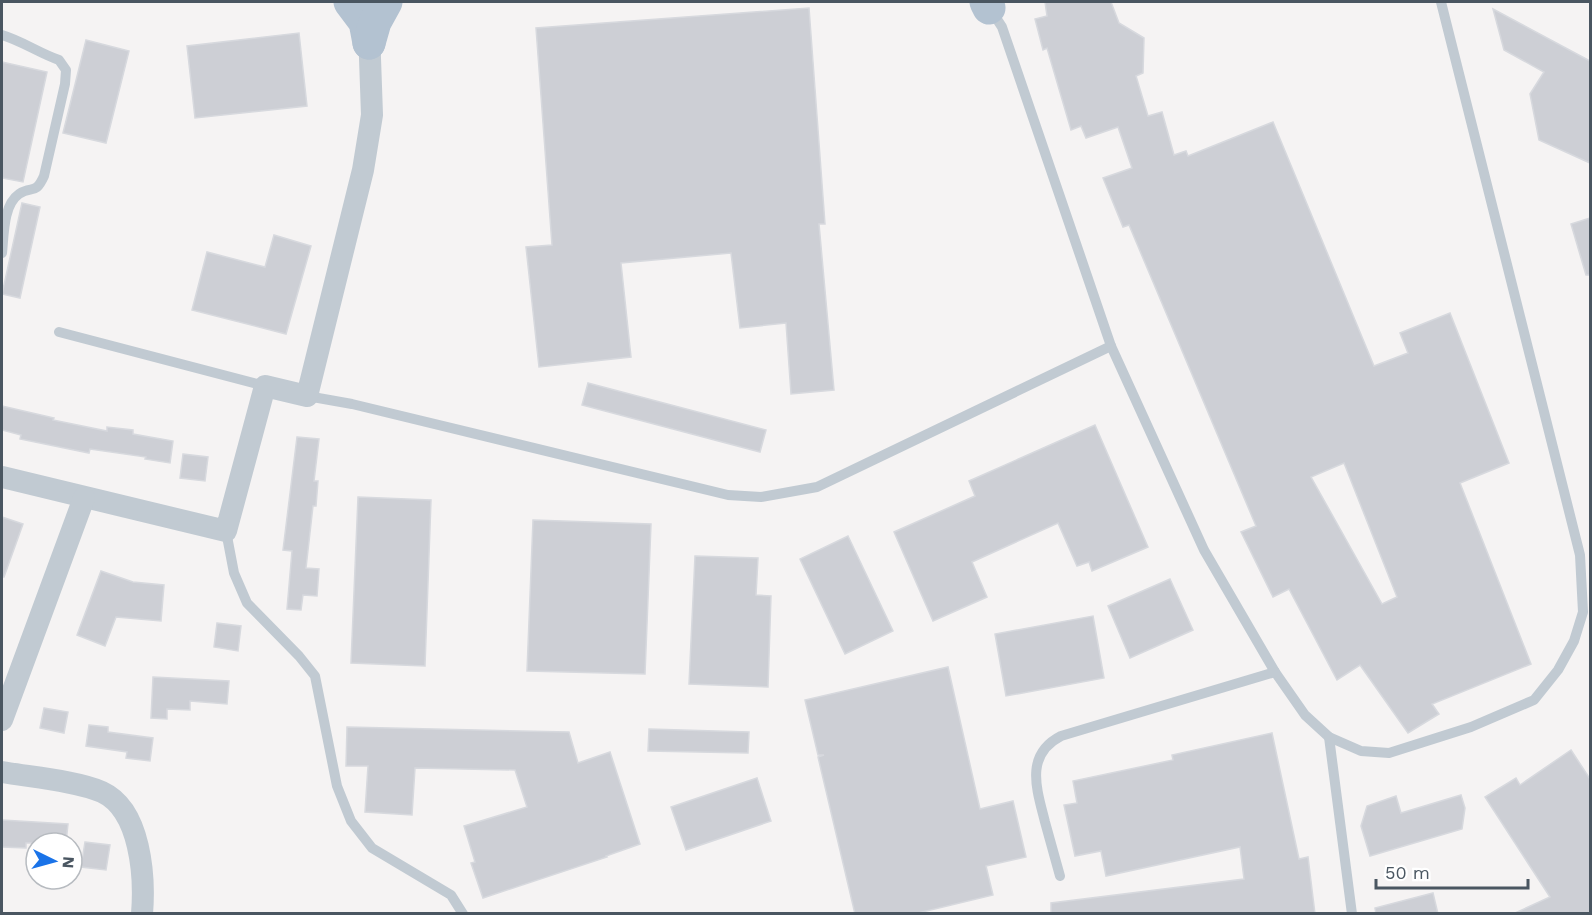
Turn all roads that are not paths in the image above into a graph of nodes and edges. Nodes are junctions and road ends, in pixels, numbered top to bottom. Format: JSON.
{"nodes":[{"id":1,"x":350,"y":2,"type":"edge"},
{"id":2,"x":369,"y":2,"type":"edge"},
{"id":3,"x":386,"y":2,"type":"edge"},
{"id":4,"x":1441,"y":2,"type":"edge"},
{"id":5,"x":995,"y":7,"type":"edge"},
{"id":6,"x":2,"y":35,"type":"edge"},
{"id":7,"x":369,"y":43,"type":"junction"},
{"id":8,"x":2,"y":253,"type":"edge"},
{"id":9,"x":58,"y":332,"type":"dead end"},
{"id":10,"x":1111,"y":346,"type":"junction"},
{"id":11,"x":265,"y":386,"type":"junction"},
{"id":12,"x":307,"y":396,"type":"junction"},
{"id":13,"x":2,"y":477,"type":"edge"},
{"id":14,"x":84,"y":498,"type":"junction"},
{"id":15,"x":226,"y":531,"type":"junction"},
{"id":16,"x":1275,"y":672,"type":"junction"},
{"id":17,"x":2,"y":720,"type":"edge"},
{"id":18,"x":1329,"y":736,"type":"junction"},
{"id":19,"x":2,"y":772,"type":"edge"},
{"id":20,"x":1060,"y":876,"type":"dead end"},
{"id":21,"x":142,"y":914,"type":"edge"},
{"id":22,"x":463,"y":914,"type":"edge"},
{"id":23,"x":1352,"y":914,"type":"edge"}],
"edges":[{"from":1,"to":7,"type":"main road"},
{"from":2,"to":7,"type":"street"},
{"from":3,"to":7,"type":"main road"},
{"from":4,"to":18,"type":"lane"},
{"from":5,"to":10,"type":"lane"},
{"from":6,"to":8,"type":"lane"},
{"from":7,"to":12,"type":"street"},
{"from":9,"to":11,"type":"lane"},
{"from":10,"to":12,"type":"lane"},
{"from":10,"to":16,"type":"lane"},
{"from":11,"to":12,"type":"street"},
{"from":11,"to":15,"type":"street"},
{"from":13,"to":14,"type":"street"},
{"from":14,"to":15,"type":"street"},
{"from":14,"to":17,"type":"street"},
{"from":15,"to":22,"type":"lane"},
{"from":16,"to":18,"type":"lane"},
{"from":16,"to":20,"type":"lane"},
{"from":18,"to":23,"type":"lane"},
{"from":19,"to":21,"type":"street"}]}
